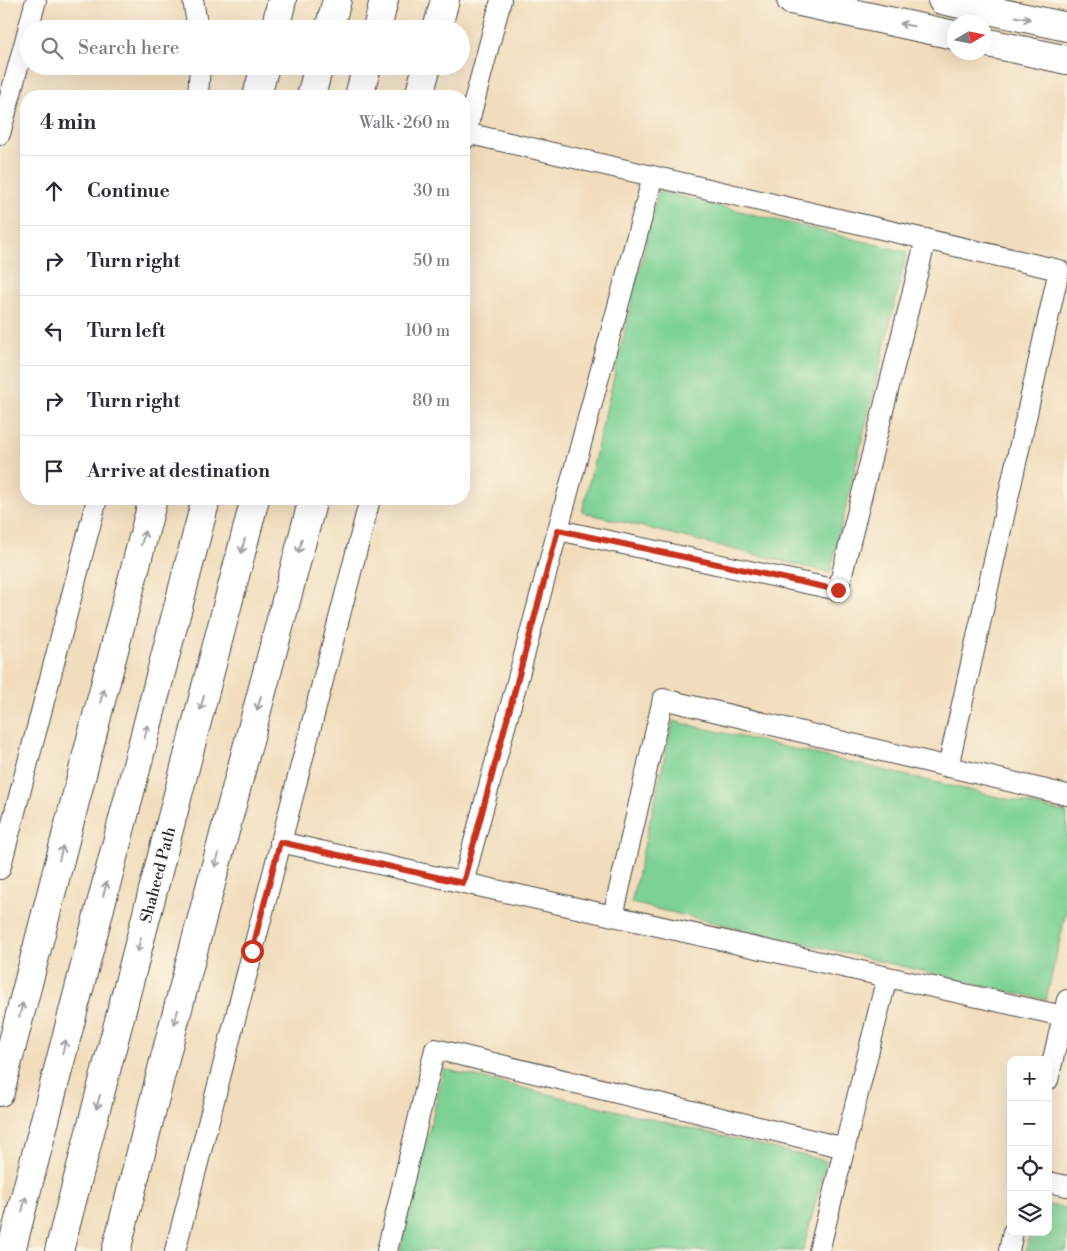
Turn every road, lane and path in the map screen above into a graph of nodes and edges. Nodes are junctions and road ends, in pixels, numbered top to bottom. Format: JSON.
{"nodes":[{"id":1,"x":36,"y":0,"type":"edge"},
{"id":2,"x":193,"y":0,"type":"edge"},
{"id":3,"x":282,"y":0,"type":"edge"},
{"id":4,"x":337,"y":0,"type":"edge"},
{"id":5,"x":384,"y":0,"type":"edge"},
{"id":6,"x":445,"y":0,"type":"edge"},
{"id":7,"x":501,"y":0,"type":"edge"},
{"id":8,"x":791,"y":0,"type":"edge"},
{"id":9,"x":958,"y":2,"type":"edge"},
{"id":10,"x":28,"y":20,"type":"edge"},
{"id":11,"x":196,"y":20,"type":"edge"},
{"id":12,"x":276,"y":20,"type":"edge"},
{"id":13,"x":331,"y":20,"type":"edge"},
{"id":14,"x":378,"y":20,"type":"edge"},
{"id":15,"x":439,"y":20,"type":"edge"},
{"id":16,"x":1067,"y":27,"type":"edge"},
{"id":17,"x":947,"y":33,"type":"edge"},
{"id":18,"x":20,"y":39,"type":"edge"},
{"id":19,"x":992,"y":44,"type":"edge"},
{"id":20,"x":1067,"y":60,"type":"edge"},
{"id":21,"x":8,"y":69,"type":"edge"},
{"id":22,"x":199,"y":75,"type":"edge"},
{"id":23,"x":263,"y":75,"type":"edge"},
{"id":24,"x":317,"y":75,"type":"edge"},
{"id":25,"x":365,"y":75,"type":"edge"},
{"id":26,"x":425,"y":75,"type":"edge"},
{"id":27,"x":198,"y":90,"type":"edge"},
{"id":28,"x":259,"y":90,"type":"edge"},
{"id":29,"x":313,"y":90,"type":"edge"},
{"id":30,"x":361,"y":90,"type":"edge"},
{"id":31,"x":421,"y":90,"type":"edge"},
{"id":32,"x":470,"y":118,"type":"edge"},
{"id":33,"x":0,"y":134,"type":"edge"},
{"id":34,"x":470,"y":138,"type":"edge"},
{"id":35,"x":653,"y":176,"type":"junction"},
{"id":36,"x":926,"y":239,"type":"junction"},
{"id":37,"x":95,"y":505,"type":"edge"},
{"id":38,"x":151,"y":505,"type":"edge"},
{"id":39,"x":204,"y":505,"type":"edge"},
{"id":40,"x":253,"y":505,"type":"edge"},
{"id":41,"x":311,"y":505,"type":"edge"},
{"id":42,"x":368,"y":505,"type":"edge"},
{"id":43,"x":558,"y":530,"type":"junction"},
{"id":44,"x":948,"y":767,"type":"junction"},
{"id":45,"x":1067,"y":795,"type":"edge"},
{"id":46,"x":280,"y":842,"type":"junction"},
{"id":47,"x":0,"y":869,"type":"edge"},
{"id":48,"x":463,"y":883,"type":"junction"},
{"id":49,"x":613,"y":916,"type":"junction"},
{"id":50,"x":886,"y":977,"type":"junction"},
{"id":51,"x":1065,"y":1008,"type":"edge"},
{"id":52,"x":1052,"y":1063,"type":"edge"},
{"id":53,"x":0,"y":1092,"type":"edge"},
{"id":54,"x":845,"y":1148,"type":"junction"},
{"id":55,"x":1052,"y":1183,"type":"edge"},
{"id":56,"x":1067,"y":1186,"type":"edge"},
{"id":57,"x":1012,"y":1236,"type":"edge"},
{"id":58,"x":12,"y":1251,"type":"edge"},
{"id":59,"x":59,"y":1251,"type":"edge"},
{"id":60,"x":116,"y":1251,"type":"edge"},
{"id":61,"x":175,"y":1251,"type":"edge"},
{"id":62,"x":387,"y":1251,"type":"edge"},
{"id":63,"x":819,"y":1251,"type":"edge"},
{"id":64,"x":1009,"y":1251,"type":"edge"}],
"edges":[{"from":1,"to":10,"type":"street"},
{"from":2,"to":11,"type":"street"},
{"from":3,"to":12,"type":"main road"},
{"from":4,"to":13,"type":"main road"},
{"from":5,"to":14,"type":"main road"},
{"from":6,"to":15,"type":"main road"},
{"from":7,"to":32,"type":"street"},
{"from":17,"to":8,"type":"main road","one_way":true},
{"from":9,"to":16,"type":"main road","one_way":true},
{"from":18,"to":21,"type":"street"},
{"from":19,"to":20,"type":"main road"},
{"from":21,"to":33,"type":"street"},
{"from":22,"to":27,"type":"street"},
{"from":23,"to":28,"type":"main road"},
{"from":24,"to":29,"type":"main road"},
{"from":25,"to":30,"type":"main road"},
{"from":26,"to":31,"type":"main road"},
{"from":34,"to":35,"type":"street"},
{"from":35,"to":36,"type":"street"},
{"from":35,"to":43,"type":"street"},
{"from":36,"to":43,"type":"street"},
{"from":36,"to":44,"type":"street"},
{"from":37,"to":47,"type":"street"},
{"from":53,"to":38,"type":"main road","one_way":true},
{"from":58,"to":39,"type":"main road","one_way":true},
{"from":40,"to":59,"type":"main road","name":"Shaheed Path","one_way":true},
{"from":41,"to":60,"type":"main road","one_way":true},
{"from":42,"to":46,"type":"street"},
{"from":43,"to":48,"type":"street"},
{"from":44,"to":45,"type":"street"},
{"from":44,"to":49,"type":"street"},
{"from":46,"to":48,"type":"street"},
{"from":46,"to":61,"type":"street"},
{"from":48,"to":49,"type":"street"},
{"from":49,"to":50,"type":"street"},
{"from":50,"to":51,"type":"street"},
{"from":50,"to":54,"type":"street"},
{"from":51,"to":52,"type":"street"},
{"from":54,"to":62,"type":"street"},
{"from":54,"to":63,"type":"street"},
{"from":55,"to":56,"type":"street"},
{"from":57,"to":64,"type":"street"}]}
